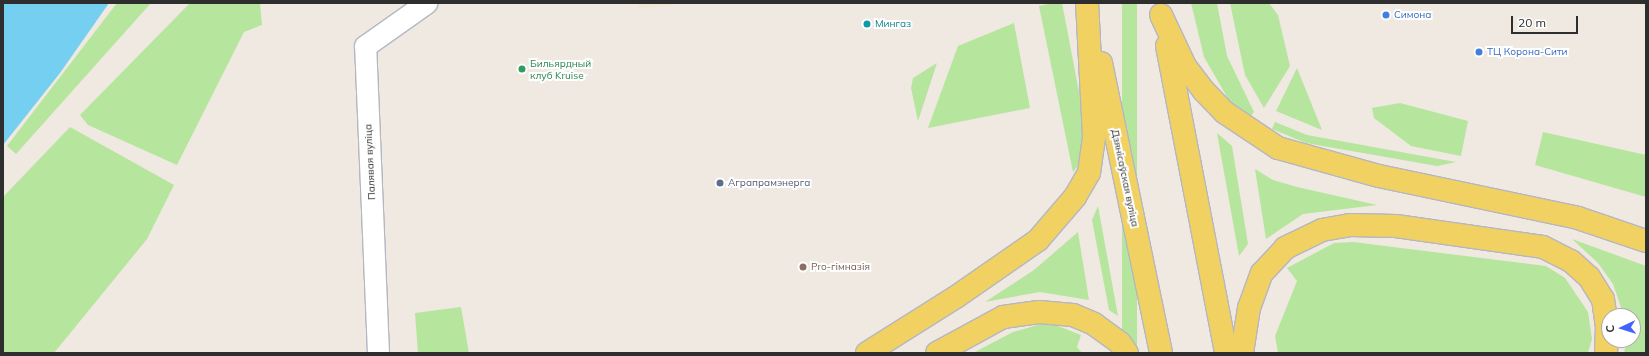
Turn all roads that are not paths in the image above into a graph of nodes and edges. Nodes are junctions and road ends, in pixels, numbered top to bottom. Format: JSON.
{"nodes":[{"id":1,"x":426,"y":3,"type":"edge"},
{"id":2,"x":1088,"y":3,"type":"edge"},
{"id":3,"x":1160,"y":9,"type":"edge"},
{"id":4,"x":1646,"y":241,"type":"edge"},
{"id":5,"x":378,"y":353,"type":"edge"},
{"id":6,"x":867,"y":353,"type":"edge"},
{"id":7,"x":937,"y":353,"type":"edge"},
{"id":8,"x":1127,"y":353,"type":"edge"},
{"id":9,"x":1161,"y":353,"type":"edge"},
{"id":10,"x":1226,"y":353,"type":"edge"},
{"id":11,"x":1242,"y":353,"type":"edge"},
{"id":12,"x":1606,"y":353,"type":"edge"}],
"edges":[{"from":1,"to":5,"type":"street","name":"Палявая вуліца"},
{"from":2,"to":6,"type":"main road"},
{"from":2,"to":9,"type":"main road","name":"Дзянісаўская вуліца"},
{"from":3,"to":4,"type":"main road"},
{"from":3,"to":10,"type":"main road"},
{"from":7,"to":8,"type":"main road"},
{"from":11,"to":12,"type":"main road"}]}
